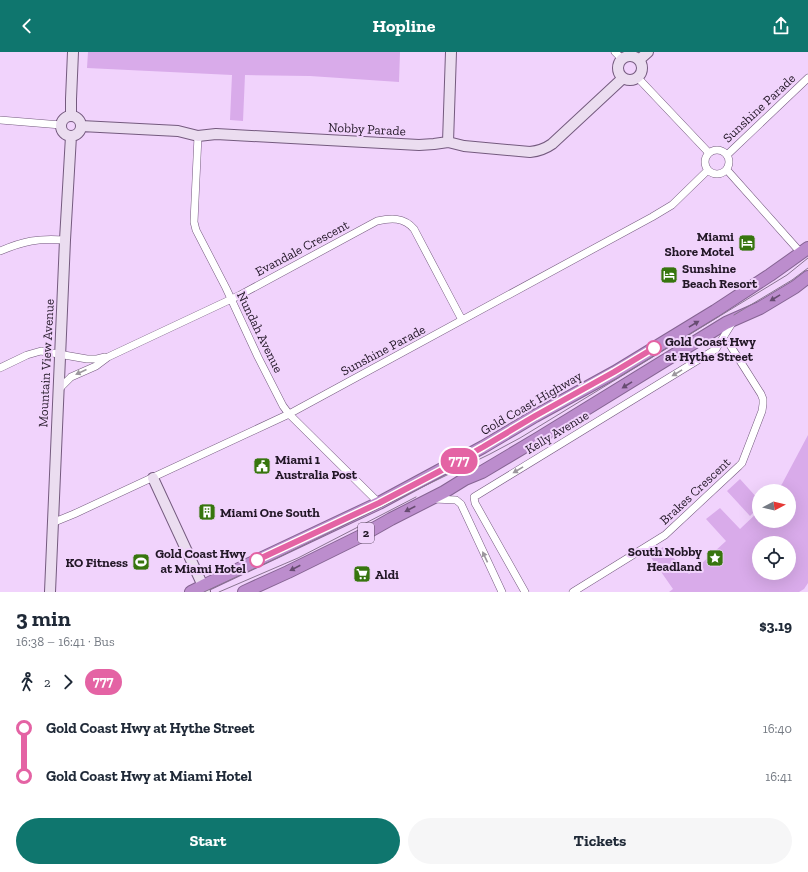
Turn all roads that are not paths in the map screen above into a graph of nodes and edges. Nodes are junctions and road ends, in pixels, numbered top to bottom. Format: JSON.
{"nodes":[{"id":1,"x":74,"y":52,"type":"edge"},
{"id":2,"x":451,"y":52,"type":"edge"},
{"id":3,"x":648,"y":52,"type":"edge"},
{"id":4,"x":618,"y":56,"type":"edge"},
{"id":5,"x":639,"y":60,"type":"junction"},
{"id":6,"x":623,"y":78,"type":"junction"},
{"id":7,"x":638,"y":78,"type":"junction"},
{"id":8,"x":808,"y":78,"type":"edge"},
{"id":9,"x":71,"y":116,"type":"junction"},
{"id":10,"x":0,"y":120,"type":"edge"},
{"id":11,"x":61,"y":125,"type":"junction"},
{"id":12,"x":81,"y":126,"type":"junction"},
{"id":13,"x":71,"y":136,"type":"junction"},
{"id":14,"x":198,"y":136,"type":"junction"},
{"id":15,"x":448,"y":142,"type":"junction"},
{"id":16,"x":709,"y":153,"type":"junction"},
{"id":17,"x":727,"y":155,"type":"junction"},
{"id":18,"x":708,"y":170,"type":"junction"},
{"id":19,"x":727,"y":170,"type":"junction"},
{"id":20,"x":64,"y":240,"type":"junction"},
{"id":21,"x":0,"y":251,"type":"edge"},
{"id":22,"x":805,"y":251,"type":"edge"},
{"id":23,"x":808,"y":277,"type":"edge"},
{"id":24,"x":231,"y":300,"type":"junction"},
{"id":25,"x":734,"y":319,"type":"junction"},
{"id":26,"x":462,"y":320,"type":"junction"},
{"id":27,"x":730,"y":345,"type":"dead end"},
{"id":28,"x":60,"y":354,"type":"junction"},
{"id":29,"x":108,"y":357,"type":"junction"},
{"id":30,"x":0,"y":368,"type":"edge"},
{"id":31,"x":58,"y":391,"type":"junction"},
{"id":32,"x":289,"y":414,"type":"junction"},
{"id":33,"x":153,"y":478,"type":"junction"},
{"id":34,"x":431,"y":498,"type":"junction"},
{"id":35,"x":379,"y":503,"type":"junction"},
{"id":36,"x":52,"y":523,"type":"junction"},
{"id":37,"x":204,"y":590,"type":"edge"},
{"id":38,"x":50,"y":592,"type":"edge"},
{"id":39,"x":191,"y":592,"type":"edge"},
{"id":40,"x":244,"y":592,"type":"edge"},
{"id":41,"x":502,"y":592,"type":"edge"},
{"id":42,"x":525,"y":592,"type":"edge"},
{"id":43,"x":573,"y":592,"type":"edge"}],
"edges":[{"from":1,"to":9,"type":"street"},
{"from":2,"to":15,"type":"street"},
{"from":3,"to":5,"type":"street"},
{"from":4,"to":5,"type":"street"},
{"from":4,"to":6,"type":"street"},
{"from":5,"to":7,"type":"street"},
{"from":6,"to":7,"type":"street"},
{"from":6,"to":15,"type":"street","name":"Nobby Parade"},
{"from":7,"to":16,"type":"street"},
{"from":8,"to":17,"type":"street","name":"Sunshine Parade"},
{"from":9,"to":11,"type":"street"},
{"from":9,"to":12,"type":"street"},
{"from":10,"to":11,"type":"street"},
{"from":11,"to":13,"type":"street"},
{"from":12,"to":13,"type":"street"},
{"from":12,"to":14,"type":"street","name":"Nobby Parade"},
{"from":13,"to":20,"type":"street","name":"Mountain View Avenue"},
{"from":14,"to":15,"type":"street","name":"Nobby Parade"},
{"from":14,"to":24,"type":"street","name":"Nundah Avenue"},
{"from":16,"to":17,"type":"street"},
{"from":16,"to":18,"type":"street"},
{"from":17,"to":19,"type":"street"},
{"from":18,"to":19,"type":"street"},
{"from":18,"to":26,"type":"street","name":"Sunshine Parade"},
{"from":19,"to":22,"type":"street"},
{"from":20,"to":21,"type":"street"},
{"from":20,"to":28,"type":"street","name":"Mountain View Avenue"},
{"from":35,"to":22,"type":"highway","name":"Gold Coast Highway","number":"2","one_way":true},
{"from":23,"to":25,"type":"highway","number":"2","one_way":true},
{"from":24,"to":26,"type":"street","name":"Evandale Crescent"},
{"from":24,"to":29,"type":"street","name":"Evandale Crescent"},
{"from":24,"to":32,"type":"street","name":"Nundah Avenue"},
{"from":25,"to":34,"type":"highway","number":"2","one_way":true},
{"from":25,"to":42,"type":"street","name":"Kelly Avenue","one_way":true},
{"from":26,"to":32,"type":"street","name":"Sunshine Parade"},
{"from":27,"to":43,"type":"street","name":"Brakes Crescent"},
{"from":28,"to":29,"type":"street","name":"Evandale Crescent"},
{"from":28,"to":30,"type":"street","name":"Evandale Crescent"},
{"from":28,"to":31,"type":"street","name":"Mountain View Avenue"},
{"from":29,"to":31,"type":"street","name":"Evandale Crescent","one_way":true},
{"from":31,"to":36,"type":"street","name":"Mountain View Avenue"},
{"from":32,"to":33,"type":"street","name":"Sunshine Parade"},
{"from":32,"to":35,"type":"street","name":"Nundah Avenue"},
{"from":33,"to":36,"type":"street","name":"Sunshine Parade"},
{"from":33,"to":37,"type":"street"},
{"from":34,"to":40,"type":"highway","number":"2","one_way":true},
{"from":41,"to":34,"type":"street","one_way":true},
{"from":35,"to":37,"type":"highway","name":"Gold Coast Highway","number":"2"},
{"from":36,"to":38,"type":"street","name":"Mountain View Avenue"},
{"from":37,"to":39,"type":"highway","name":"Gold Coast Highway","number":"2"}]}
